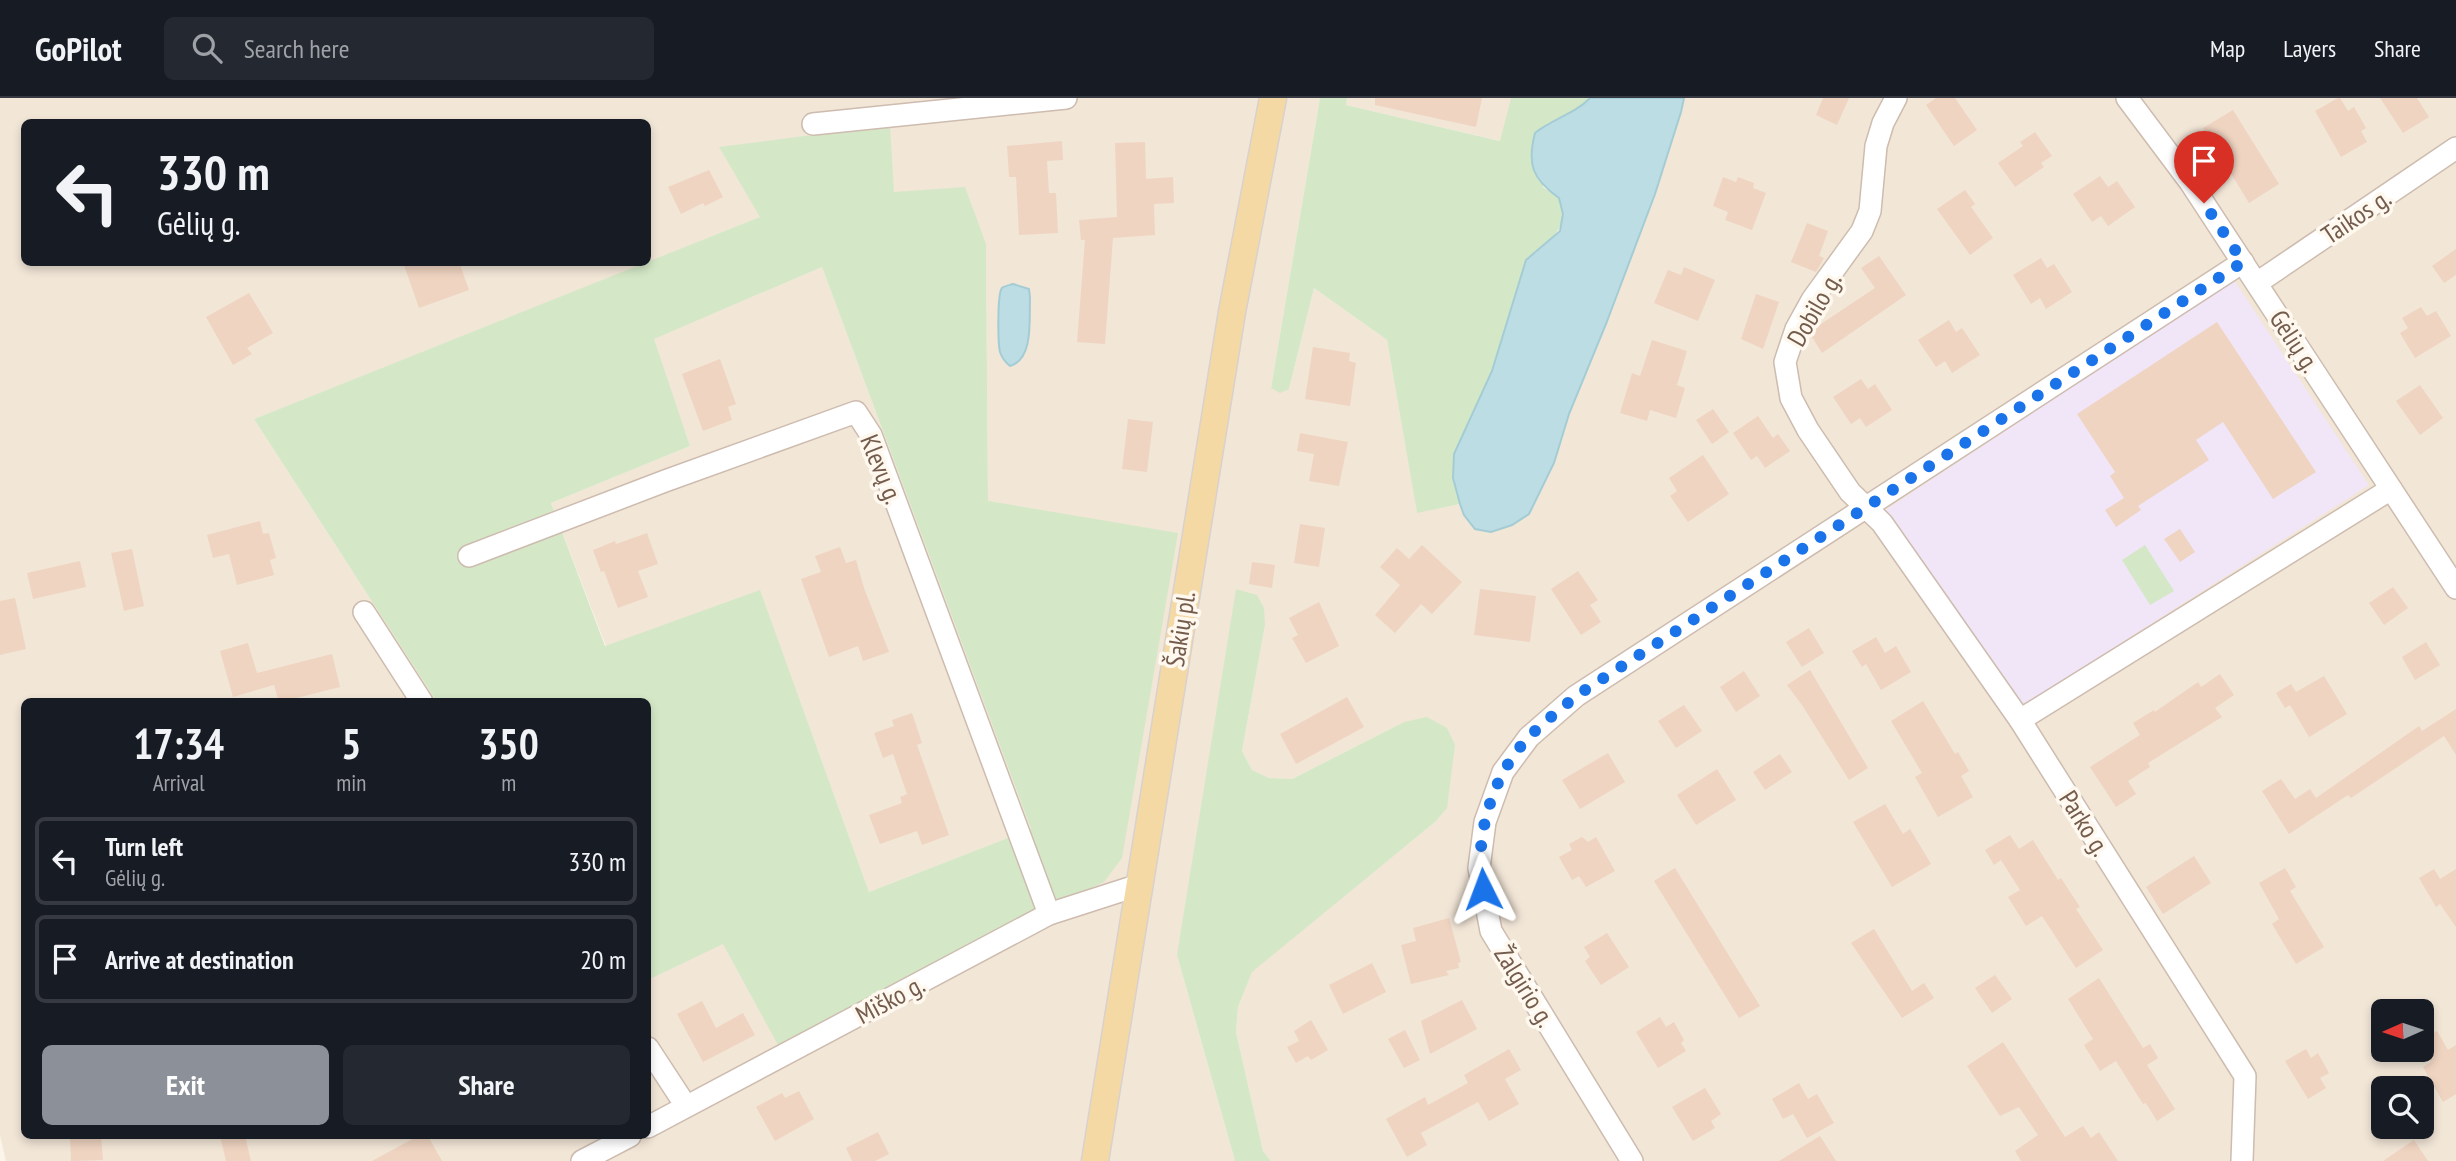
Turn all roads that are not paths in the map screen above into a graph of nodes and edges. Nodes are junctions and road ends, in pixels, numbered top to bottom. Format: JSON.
{"nodes":[{"id":1,"x":1066,"y":98,"type":"edge"},
{"id":2,"x":1273,"y":98,"type":"edge"},
{"id":3,"x":1896,"y":98,"type":"edge"},
{"id":4,"x":2127,"y":98,"type":"edge"},
{"id":5,"x":813,"y":124,"type":"dead end"},
{"id":6,"x":2456,"y":149,"type":"edge"},
{"id":7,"x":2243,"y":262,"type":"junction"},
{"id":8,"x":2257,"y":283,"type":"junction"},
{"id":9,"x":2391,"y":489,"type":"junction"},
{"id":10,"x":1866,"y":508,"type":"junction"},
{"id":11,"x":469,"y":556,"type":"dead end"},
{"id":12,"x":2456,"y":588,"type":"edge"},
{"id":13,"x":364,"y":612,"type":"dead end"},
{"id":14,"x":419,"y":698,"type":"edge"},
{"id":15,"x":2020,"y":720,"type":"junction"},
{"id":16,"x":1139,"y":885,"type":"junction"},
{"id":17,"x":1049,"y":915,"type":"junction"},
{"id":18,"x":651,"y":1053,"type":"edge"},
{"id":19,"x":686,"y":1107,"type":"junction"},
{"id":20,"x":651,"y":1125,"type":"edge"},
{"id":21,"x":624,"y":1139,"type":"edge"},
{"id":22,"x":582,"y":1161,"type":"edge"},
{"id":23,"x":1095,"y":1161,"type":"edge"},
{"id":24,"x":1632,"y":1161,"type":"edge"},
{"id":25,"x":2242,"y":1161,"type":"edge"}],
"edges":[{"from":1,"to":5,"type":"street"},
{"from":2,"to":16,"type":"main road","name":"Šakių pl."},
{"from":3,"to":10,"type":"street","name":"Dobilo g."},
{"from":4,"to":7,"type":"street","name":"Gėlių g."},
{"from":6,"to":8,"type":"street","name":"Taikos g."},
{"from":7,"to":8,"type":"street","name":"Gėlių g."},
{"from":7,"to":10,"type":"street","name":"Žalgirio g."},
{"from":8,"to":9,"type":"street","name":"Gėlių g."},
{"from":9,"to":12,"type":"street","name":"Gėlių g."},
{"from":9,"to":15,"type":"street"},
{"from":10,"to":15,"type":"street","name":"Parko g."},
{"from":10,"to":24,"type":"street","name":"Žalgirio g."},
{"from":11,"to":17,"type":"street","name":"Klevų g."},
{"from":13,"to":14,"type":"street"},
{"from":15,"to":25,"type":"street","name":"Parko g."},
{"from":16,"to":17,"type":"street","name":"Miško g."},
{"from":16,"to":23,"type":"main road","name":"Šakių pl."},
{"from":17,"to":19,"type":"street","name":"Miško g."},
{"from":18,"to":19,"type":"street"},
{"from":19,"to":20,"type":"street","name":"Miško g."},
{"from":21,"to":22,"type":"street"}]}
